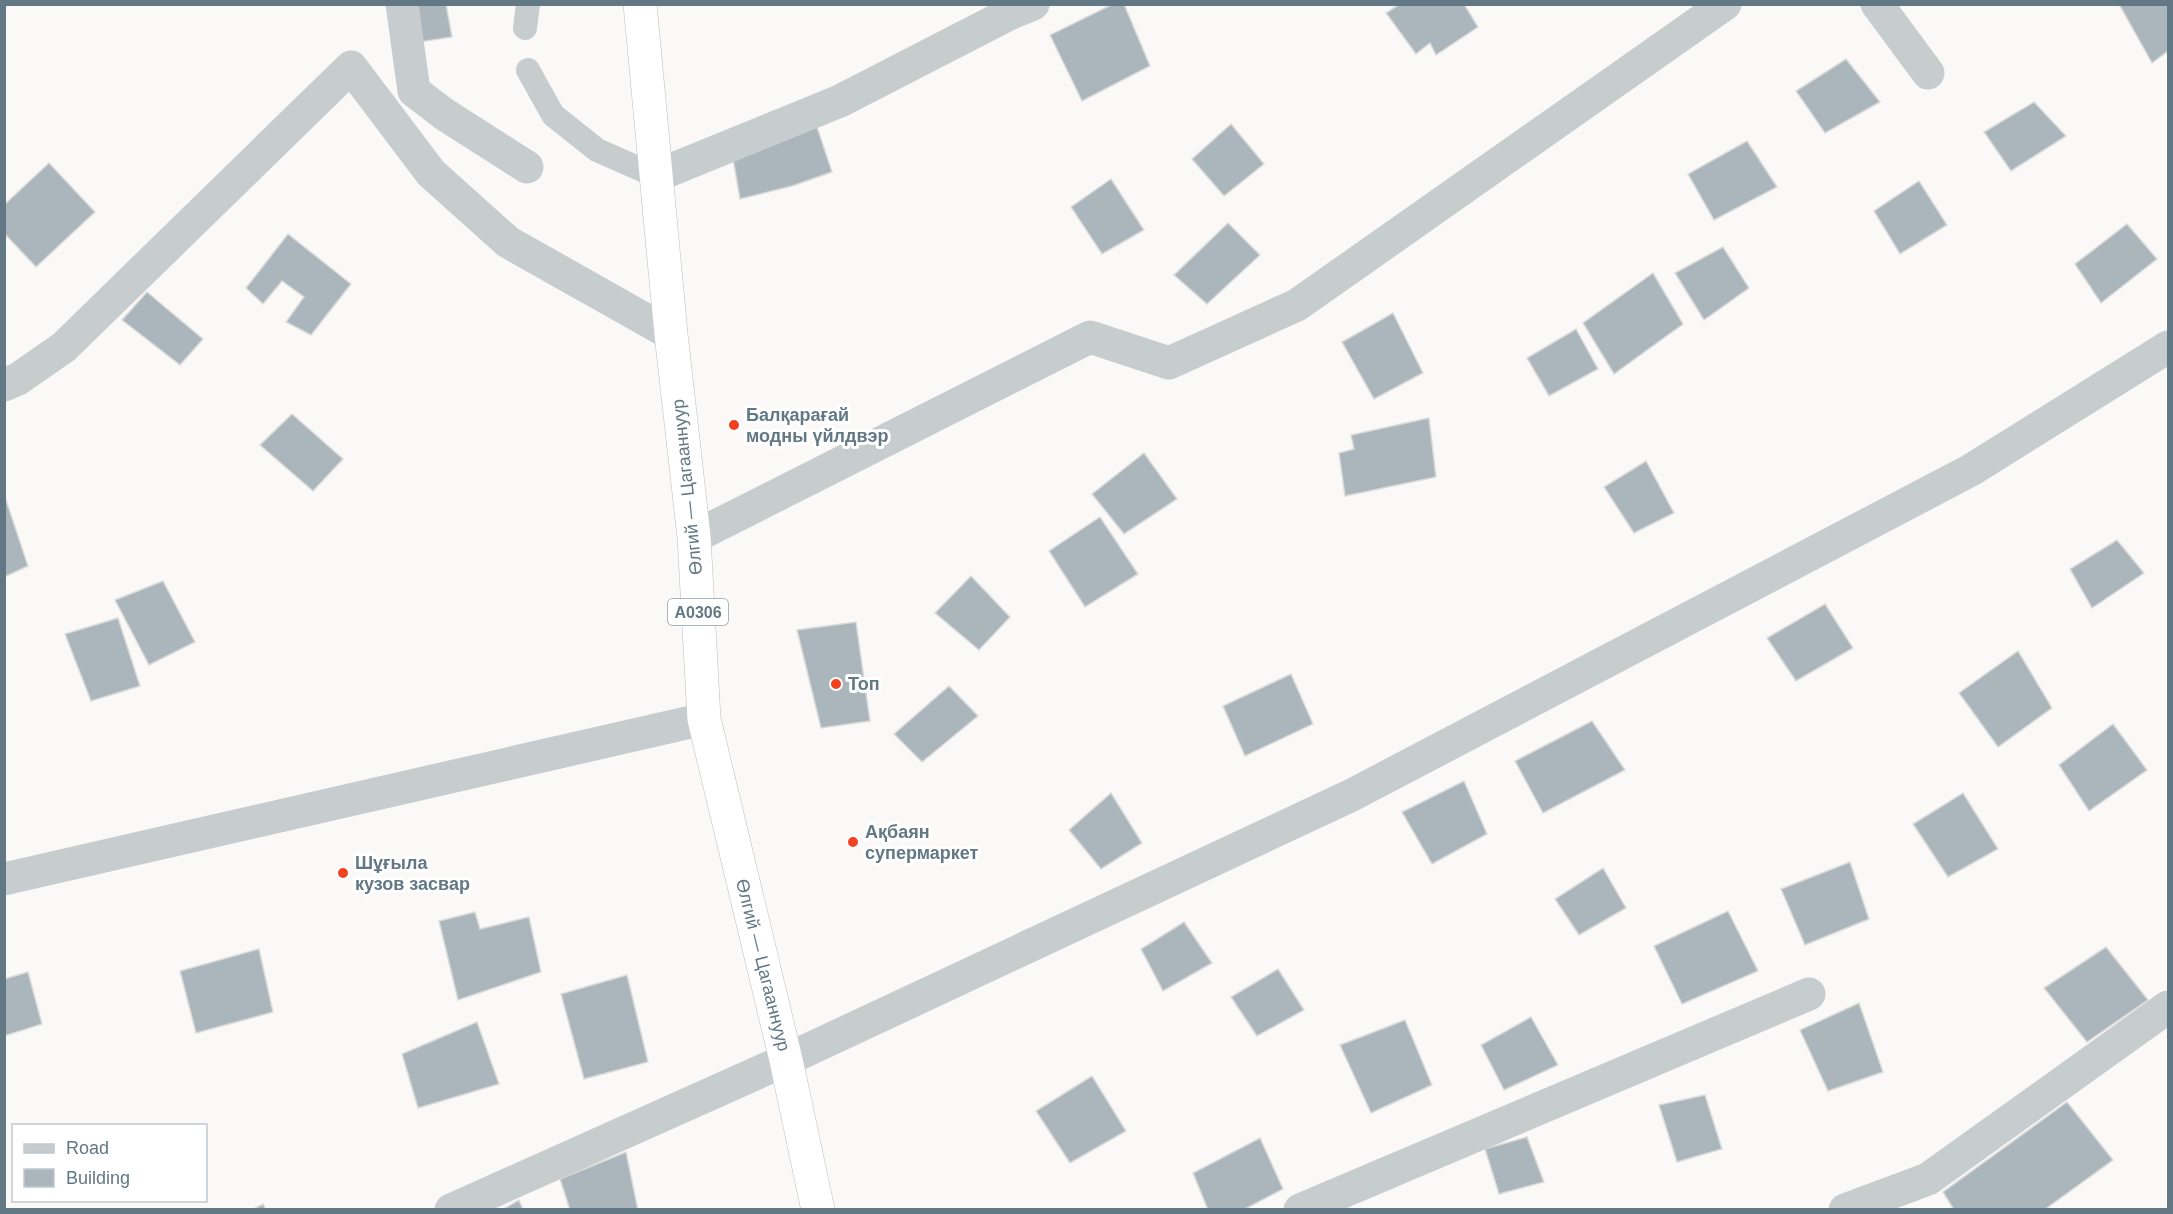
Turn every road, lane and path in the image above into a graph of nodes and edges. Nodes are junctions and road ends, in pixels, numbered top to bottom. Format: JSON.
{"nodes":[{"id":1,"x":402,"y":4,"type":"edge"},
{"id":2,"x":528,"y":4,"type":"edge"},
{"id":3,"x":640,"y":4,"type":"edge"},
{"id":4,"x":1033,"y":4,"type":"edge"},
{"id":5,"x":1725,"y":4,"type":"edge"},
{"id":6,"x":1877,"y":4,"type":"edge"},
{"id":7,"x":525,"y":28,"type":"dead end"},
{"id":8,"x":528,"y":70,"type":"dead end"},
{"id":9,"x":1928,"y":73,"type":"dead end"},
{"id":10,"x":526,"y":167,"type":"dead end"},
{"id":11,"x":656,"y":176,"type":"junction"},
{"id":12,"x":671,"y":334,"type":"junction"},
{"id":13,"x":2169,"y":347,"type":"edge"},
{"id":14,"x":4,"y":385,"type":"edge"},
{"id":15,"x":694,"y":537,"type":"junction"},
{"id":16,"x":704,"y":719,"type":"junction"},
{"id":17,"x":4,"y":879,"type":"edge"},
{"id":18,"x":1809,"y":994,"type":"dead end"},
{"id":19,"x":2169,"y":1007,"type":"edge"},
{"id":20,"x":786,"y":1060,"type":"junction"},
{"id":21,"x":451,"y":1209,"type":"edge"},
{"id":22,"x":818,"y":1209,"type":"edge"},
{"id":23,"x":1300,"y":1209,"type":"edge"},
{"id":24,"x":1845,"y":1209,"type":"edge"}],
"edges":[{"from":1,"to":10,"type":"street"},
{"from":2,"to":7,"type":"lane"},
{"from":3,"to":11,"type":"highway","name":"Өлгий — Цагааннуур","number":"A0306"},
{"from":4,"to":11,"type":"street"},
{"from":5,"to":15,"type":"street"},
{"from":6,"to":9,"type":"street"},
{"from":8,"to":11,"type":"lane"},
{"from":11,"to":12,"type":"highway","name":"Өлгий — Цагааннуур","number":"A0306"},
{"from":12,"to":14,"type":"street"},
{"from":12,"to":15,"type":"highway","name":"Өлгий — Цагааннуур","number":"A0306"},
{"from":13,"to":20,"type":"street"},
{"from":15,"to":16,"type":"highway","name":"Өлгий — Цагааннуур","number":"A0306"},
{"from":16,"to":17,"type":"street"},
{"from":16,"to":20,"type":"highway","name":"Өлгий — Цагааннуур","number":"A0306"},
{"from":18,"to":23,"type":"street"},
{"from":19,"to":24,"type":"street"},
{"from":20,"to":21,"type":"street"},
{"from":20,"to":22,"type":"highway","name":"Өлгий — Цагааннуур","number":"A0306"}]}
